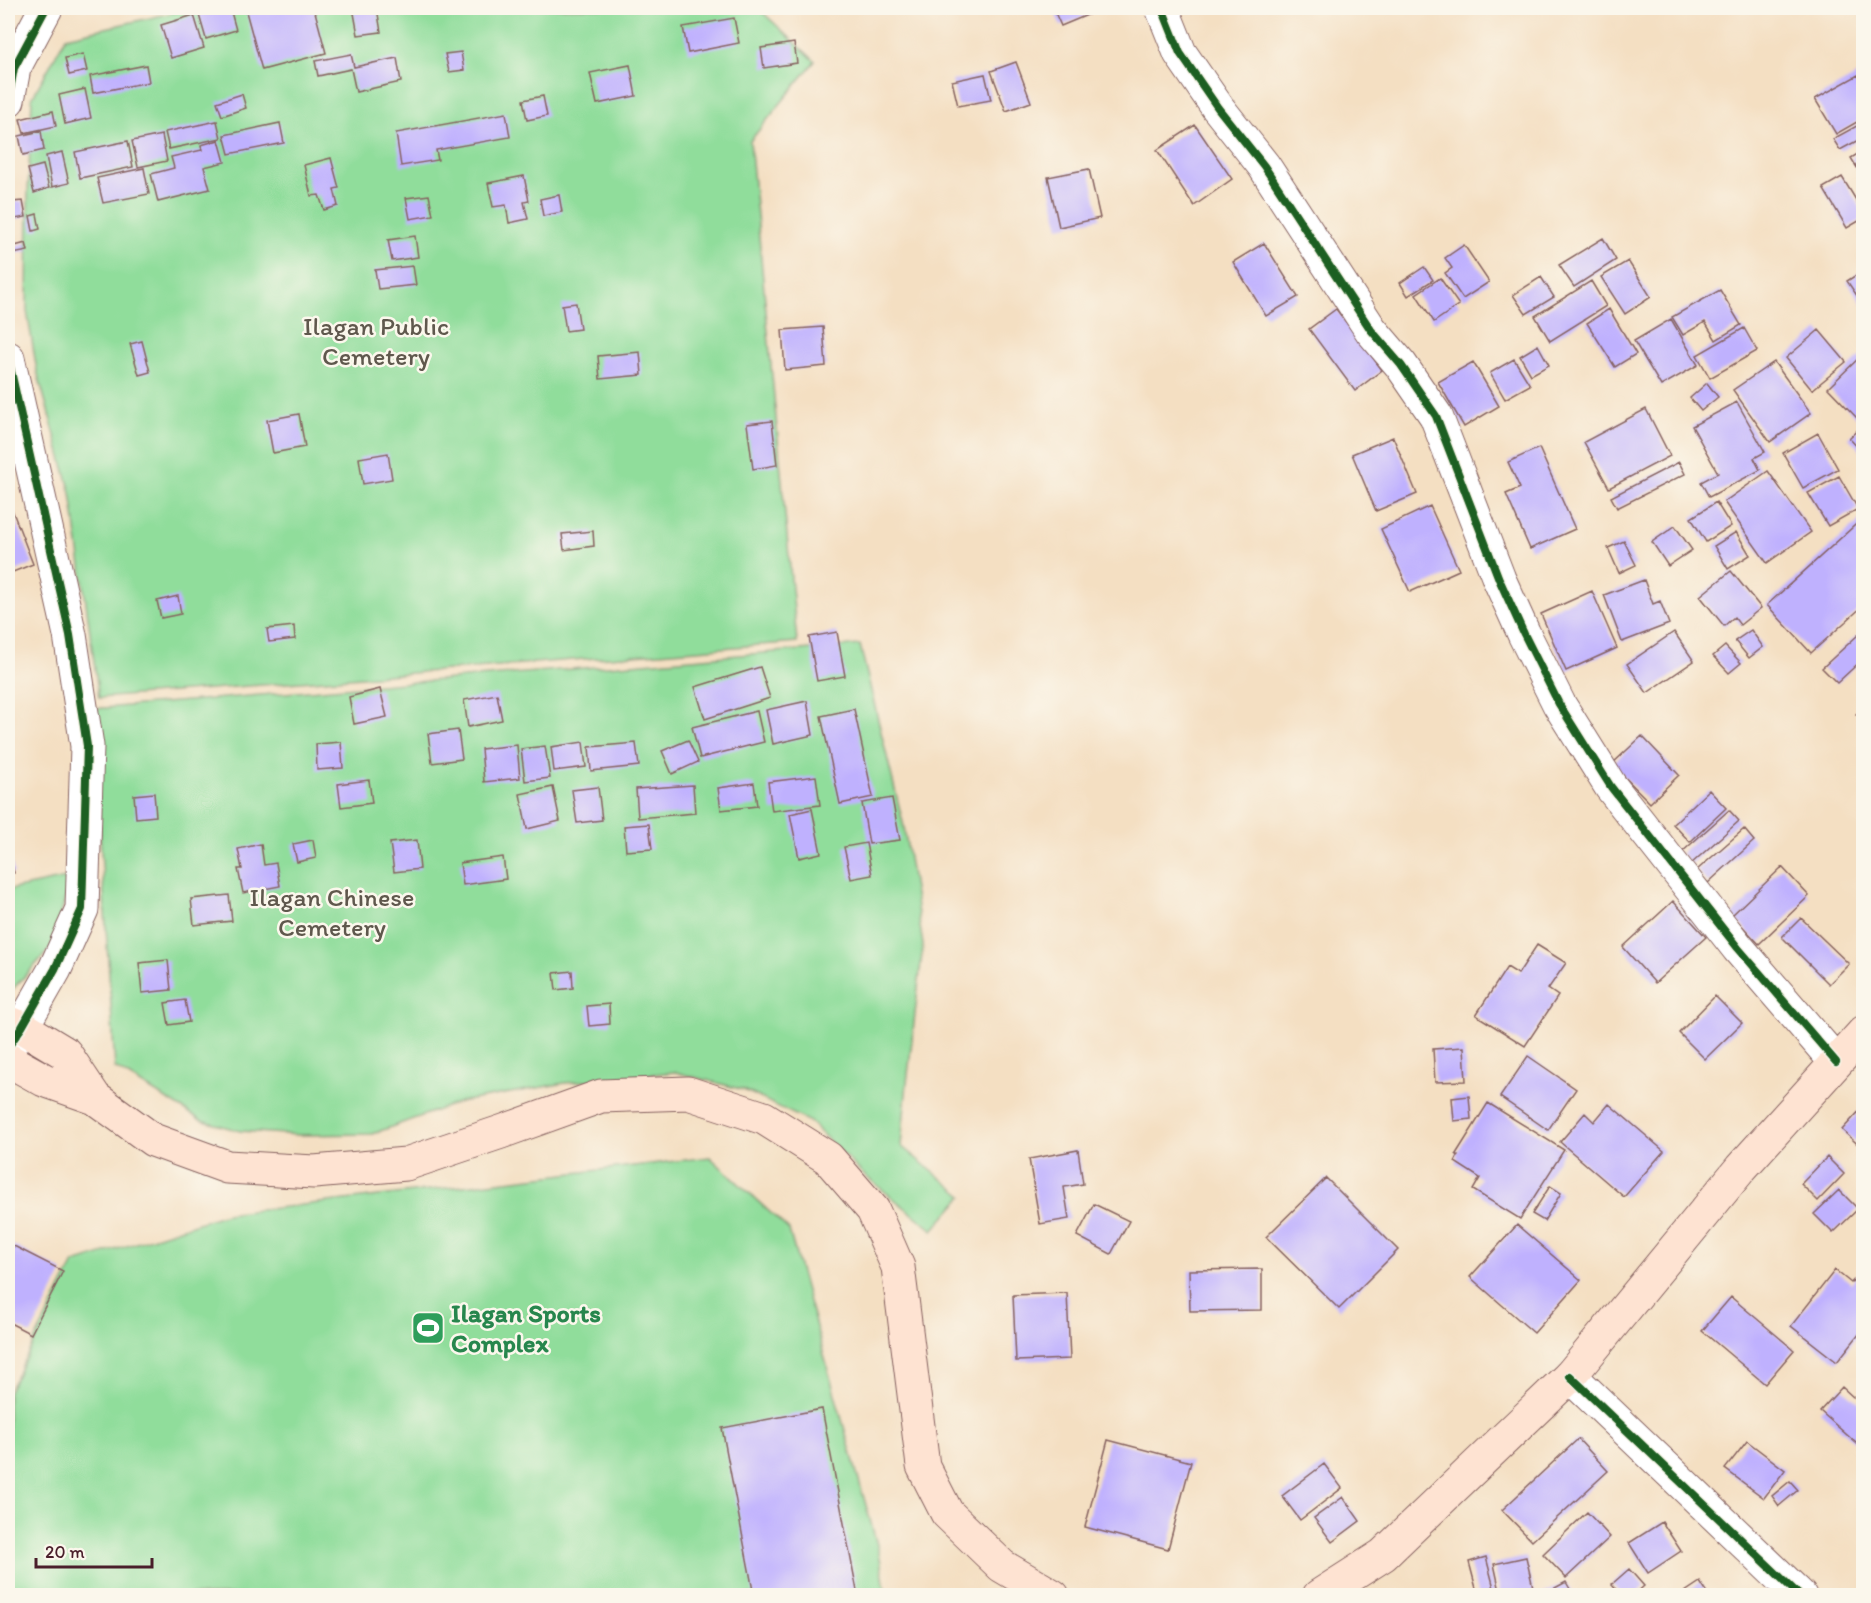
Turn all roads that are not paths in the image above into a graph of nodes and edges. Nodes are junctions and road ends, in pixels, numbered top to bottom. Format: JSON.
{"nodes":[{"id":1,"x":46,"y":8,"type":"edge"},
{"id":2,"x":1162,"y":8,"type":"edge"},
{"id":3,"x":8,"y":100,"type":"edge"},
{"id":4,"x":8,"y":358,"type":"edge"},
{"id":5,"x":12,"y":1032,"type":"edge"},
{"id":6,"x":1863,"y":1032,"type":"edge"},
{"id":7,"x":8,"y":1060,"type":"edge"},
{"id":8,"x":1836,"y":1062,"type":"junction"},
{"id":9,"x":95,"y":1098,"type":"junction"},
{"id":10,"x":1570,"y":1376,"type":"junction"},
{"id":11,"x":1053,"y":1596,"type":"edge"},
{"id":12,"x":1319,"y":1596,"type":"edge"},
{"id":13,"x":1800,"y":1596,"type":"edge"}],
"edges":[{"from":1,"to":3,"type":"street"},
{"from":2,"to":8,"type":"street"},
{"from":4,"to":5,"type":"street"},
{"from":5,"to":9,"type":"main road"},
{"from":6,"to":8,"type":"main road"},
{"from":7,"to":9,"type":"main road"},
{"from":8,"to":10,"type":"main road"},
{"from":9,"to":11,"type":"main road"},
{"from":10,"to":12,"type":"main road"},
{"from":10,"to":13,"type":"street"}]}
